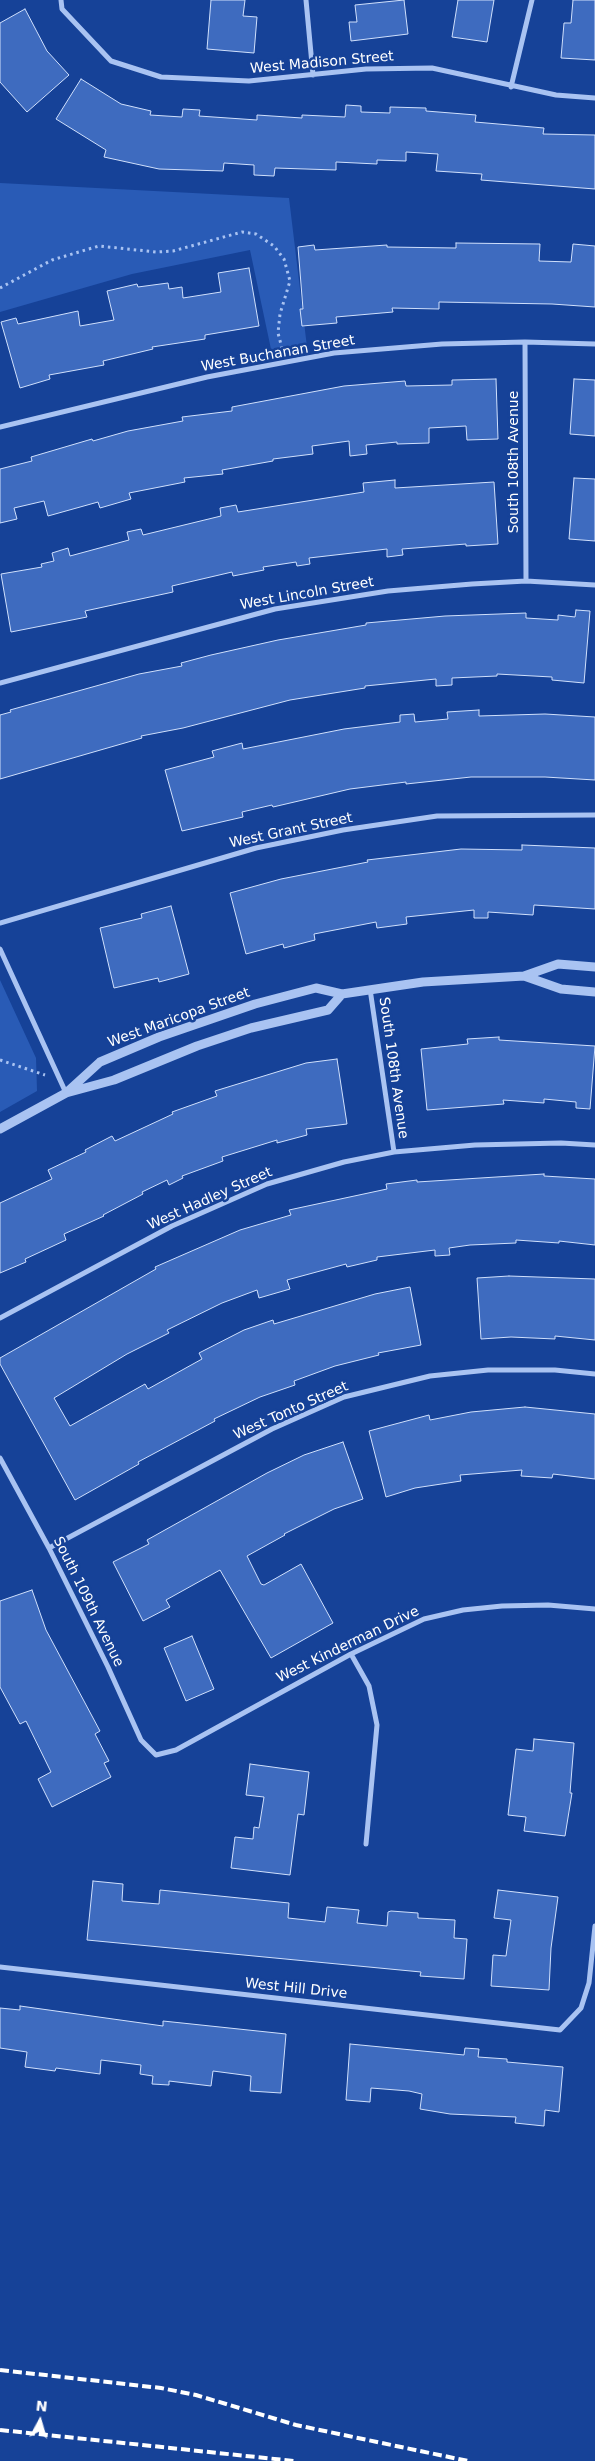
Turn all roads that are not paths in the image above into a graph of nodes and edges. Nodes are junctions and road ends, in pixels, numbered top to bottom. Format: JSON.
{"nodes":[{"id":1,"x":61,"y":0,"type":"edge"},
{"id":2,"x":306,"y":0,"type":"edge"},
{"id":3,"x":532,"y":0,"type":"edge"},
{"id":4,"x":313,"y":75,"type":"junction"},
{"id":5,"x":511,"y":86,"type":"junction"},
{"id":6,"x":595,"y":98,"type":"edge"},
{"id":7,"x":525,"y":342,"type":"junction"},
{"id":8,"x":595,"y":344,"type":"edge"},
{"id":9,"x":0,"y":427,"type":"edge"},
{"id":10,"x":526,"y":581,"type":"junction"},
{"id":11,"x":595,"y":585,"type":"edge"},
{"id":12,"x":0,"y":683,"type":"edge"},
{"id":13,"x":595,"y":815,"type":"edge"},
{"id":14,"x":0,"y":923,"type":"edge"},
{"id":15,"x":0,"y":949,"type":"edge"},
{"id":16,"x":595,"y":967,"type":"edge"},
{"id":17,"x":524,"y":976,"type":"junction"},
{"id":18,"x":370,"y":988,"type":"junction"},
{"id":19,"x":595,"y":992,"type":"edge"},
{"id":20,"x":342,"y":994,"type":"junction"},
{"id":21,"x":66,"y":1093,"type":"junction"},
{"id":22,"x":0,"y":1130,"type":"edge"},
{"id":23,"x":595,"y":1145,"type":"edge"},
{"id":24,"x":394,"y":1152,"type":"junction"},
{"id":25,"x":0,"y":1318,"type":"edge"},
{"id":26,"x":595,"y":1374,"type":"edge"},
{"id":27,"x":0,"y":1458,"type":"edge"},
{"id":28,"x":49,"y":1548,"type":"junction"},
{"id":29,"x":595,"y":1609,"type":"edge"},
{"id":30,"x":351,"y":1654,"type":"junction"},
{"id":31,"x":156,"y":1755,"type":"joint"},
{"id":32,"x":366,"y":1844,"type":"dead end"},
{"id":33,"x":595,"y":1926,"type":"edge"},
{"id":34,"x":0,"y":1967,"type":"edge"}],
"edges":[{"from":1,"to":4,"type":"street","name":"West Madison Street"},
{"from":2,"to":4,"type":"street"},
{"from":3,"to":5,"type":"street"},
{"from":4,"to":5,"type":"street","name":"West Madison Street"},
{"from":5,"to":6,"type":"street","name":"West Madison Street"},
{"from":7,"to":8,"type":"street","name":"West Buchanan Street"},
{"from":7,"to":9,"type":"street","name":"West Buchanan Street"},
{"from":7,"to":10,"type":"street","name":"South 108th Avenue"},
{"from":10,"to":11,"type":"street","name":"West Lincoln Street"},
{"from":10,"to":12,"type":"street","name":"West Lincoln Street"},
{"from":13,"to":14,"type":"street","name":"West Grant Street"},
{"from":15,"to":21,"type":"street"},
{"from":16,"to":17,"type":"street","name":"West Maricopa Street"},
{"from":17,"to":18,"type":"street","name":"West Maricopa Street"},
{"from":17,"to":19,"type":"street","name":"West Maricopa Street"},
{"from":18,"to":20,"type":"street","name":"West Maricopa Street"},
{"from":18,"to":24,"type":"street","name":"South 108th Avenue"},
{"from":20,"to":21,"type":"street","name":"West Maricopa Street"},
{"from":20,"to":21,"type":"street","name":"West Maricopa Street"},
{"from":21,"to":22,"type":"street","name":"West Maricopa Street"},
{"from":23,"to":24,"type":"street","name":"West Hadley Street"},
{"from":24,"to":25,"type":"street","name":"West Hadley Street"},
{"from":26,"to":28,"type":"street","name":"West Tonto Street"},
{"from":27,"to":28,"type":"street","name":"South 109th Avenue"},
{"from":28,"to":31,"type":"street","name":"South 109th Avenue"},
{"from":29,"to":30,"type":"street","name":"West Kinderman Drive"},
{"from":30,"to":31,"type":"street","name":"West Kinderman Drive"},
{"from":30,"to":32,"type":"street"},
{"from":33,"to":34,"type":"street","name":"West Hill Drive"}]}
